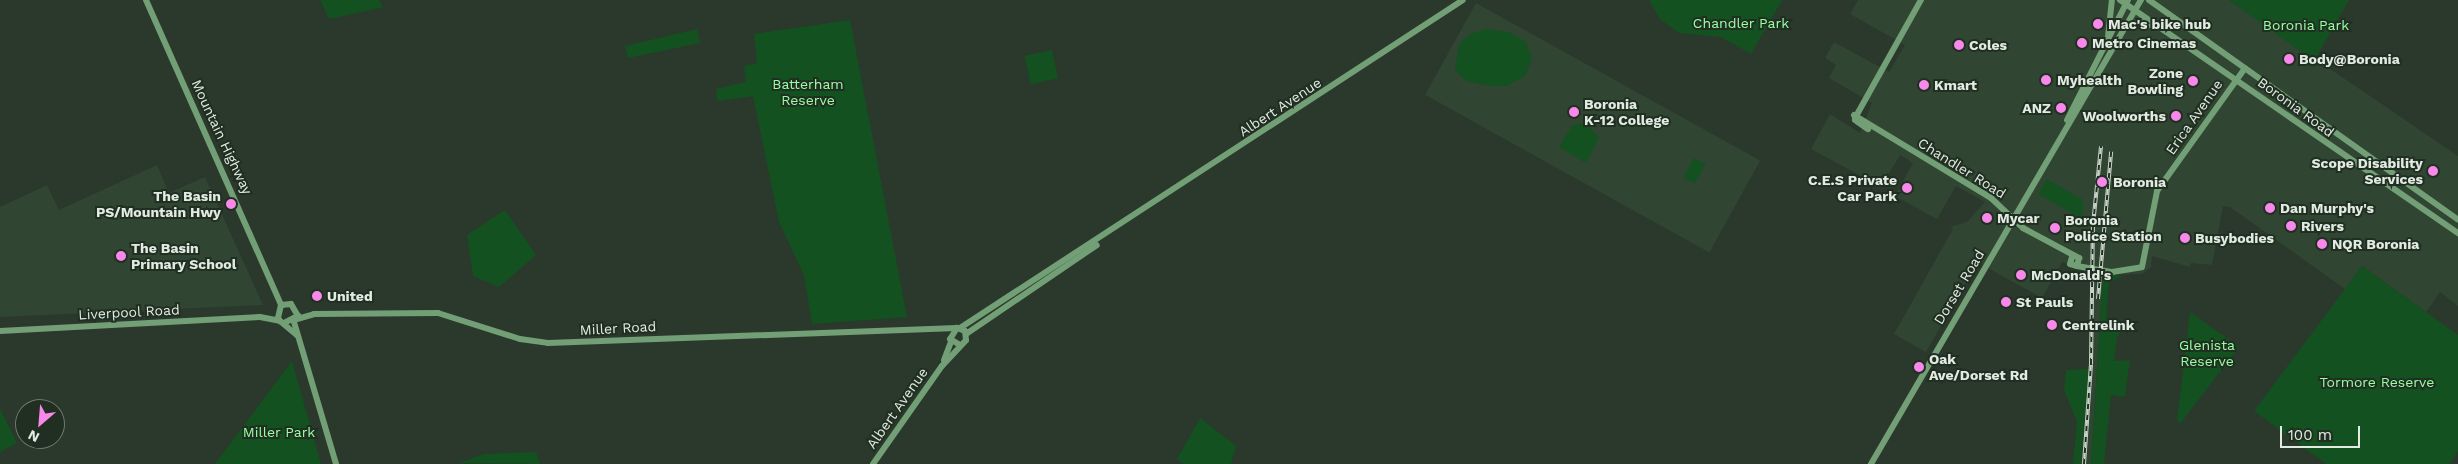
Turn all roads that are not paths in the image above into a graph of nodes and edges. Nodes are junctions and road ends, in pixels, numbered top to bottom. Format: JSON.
{"nodes":[{"id":1,"x":146,"y":0,"type":"edge"},
{"id":2,"x":1463,"y":0,"type":"edge"},
{"id":3,"x":1922,"y":0,"type":"edge"},
{"id":4,"x":2112,"y":0,"type":"edge"},
{"id":5,"x":2120,"y":0,"type":"edge"},
{"id":6,"x":2141,"y":0,"type":"edge"},
{"id":7,"x":2149,"y":0,"type":"edge"},
{"id":8,"x":2128,"y":2,"type":"edge"},
{"id":9,"x":2156,"y":3,"type":"edge"},
{"id":10,"x":2136,"y":10,"type":"junction"},
{"id":11,"x":2128,"y":26,"type":"junction"},
{"id":12,"x":2172,"y":34,"type":"junction"},
{"id":13,"x":2107,"y":45,"type":"junction"},
{"id":14,"x":2245,"y":68,"type":"junction"},
{"id":15,"x":2236,"y":79,"type":"junction"},
{"id":16,"x":2067,"y":121,"type":"junction"},
{"id":17,"x":2012,"y":218,"type":"junction"},
{"id":18,"x":2458,"y":220,"type":"edge"},
{"id":19,"x":2458,"y":233,"type":"edge"},
{"id":20,"x":1063,"y":266,"type":"junction"},
{"id":21,"x":2103,"y":271,"type":"joint"},
{"id":22,"x":282,"y":306,"type":"junction"},
{"id":23,"x":297,"y":309,"type":"junction"},
{"id":24,"x":311,"y":315,"type":"junction"},
{"id":25,"x":260,"y":317,"type":"junction"},
{"id":26,"x":296,"y":320,"type":"junction"},
{"id":27,"x":282,"y":322,"type":"junction"},
{"id":28,"x":932,"y":328,"type":"junction"},
{"id":29,"x":958,"y":328,"type":"junction"},
{"id":30,"x":0,"y":331,"type":"edge"},
{"id":31,"x":966,"y":334,"type":"junction"},
{"id":32,"x":299,"y":336,"type":"junction"},
{"id":33,"x":950,"y":339,"type":"junction"},
{"id":34,"x":960,"y":345,"type":"junction"},
{"id":35,"x":942,"y":366,"type":"junction"},
{"id":36,"x":336,"y":464,"type":"edge"},
{"id":37,"x":872,"y":464,"type":"edge"},
{"id":38,"x":1871,"y":464,"type":"edge"}],
"edges":[{"from":1,"to":22,"type":"main road","name":"Mountain Highway"},
{"from":2,"to":20,"type":"main road","name":"Albert Avenue"},
{"from":3,"to":17,"type":"main road","name":"Chandler Road"},
{"from":4,"to":13,"type":"main road"},
{"from":5,"to":8,"type":"main road","name":"Boronia Road"},
{"from":6,"to":10,"type":"main road","name":"Dorset Road"},
{"from":7,"to":9,"type":"main road","name":"Boronia Road"},
{"from":8,"to":10,"type":"main road","name":"Boronia Road"},
{"from":8,"to":13,"type":"main road","name":"Dorset Road"},
{"from":9,"to":14,"type":"main road","name":"Boronia Road"},
{"from":10,"to":11,"type":"main road","name":"Dorset Road"},
{"from":10,"to":12,"type":"main road","name":"Boronia Road"},
{"from":11,"to":12,"type":"main road"},
{"from":11,"to":16,"type":"main road","name":"Dorset Road"},
{"from":12,"to":15,"type":"main road","name":"Boronia Road"},
{"from":13,"to":16,"type":"main road","name":"Dorset Road"},
{"from":14,"to":15,"type":"main road","name":"Erica Avenue"},
{"from":14,"to":18,"type":"main road","name":"Boronia Road"},
{"from":15,"to":19,"type":"main road","name":"Boronia Road"},
{"from":15,"to":21,"type":"main road","name":"Erica Avenue"},
{"from":16,"to":17,"type":"main road","name":"Dorset Road"},
{"from":17,"to":21,"type":"main road","name":"Chandler Road"},
{"from":17,"to":38,"type":"main road","name":"Dorset Road"},
{"from":20,"to":29,"type":"main road","name":"Albert Avenue"},
{"from":20,"to":31,"type":"main road","name":"Albert Avenue"},
{"from":22,"to":23,"type":"main road","name":"Miller Road"},
{"from":22,"to":25,"type":"main road","name":"Liverpool Road"},
{"from":22,"to":27,"type":"main road","name":"Mountain Highway"},
{"from":23,"to":24,"type":"main road","name":"Miller Road"},
{"from":23,"to":26,"type":"main road"},
{"from":24,"to":26,"type":"main road","name":"Miller Road"},
{"from":24,"to":28,"type":"main road","name":"Miller Road"},
{"from":25,"to":27,"type":"main road","name":"Liverpool Road"},
{"from":25,"to":30,"type":"main road","name":"Liverpool Road"},
{"from":26,"to":27,"type":"main road","name":"Miller Road"},
{"from":26,"to":32,"type":"main road"},
{"from":27,"to":32,"type":"main road"},
{"from":28,"to":29,"type":"main road","name":"Miller Road"},
{"from":28,"to":33,"type":"main road","name":"Miller Road"},
{"from":29,"to":31,"type":"main road"},
{"from":29,"to":33,"type":"main road","name":"Albert Avenue"},
{"from":31,"to":34,"type":"main road","name":"Albert Avenue"},
{"from":32,"to":36,"type":"main road"},
{"from":33,"to":34,"type":"main road","name":"Miller Road"},
{"from":33,"to":35,"type":"main road","name":"Albert Avenue"},
{"from":34,"to":35,"type":"main road","name":"Albert Avenue"},
{"from":35,"to":37,"type":"main road","name":"Albert Avenue"}]}
